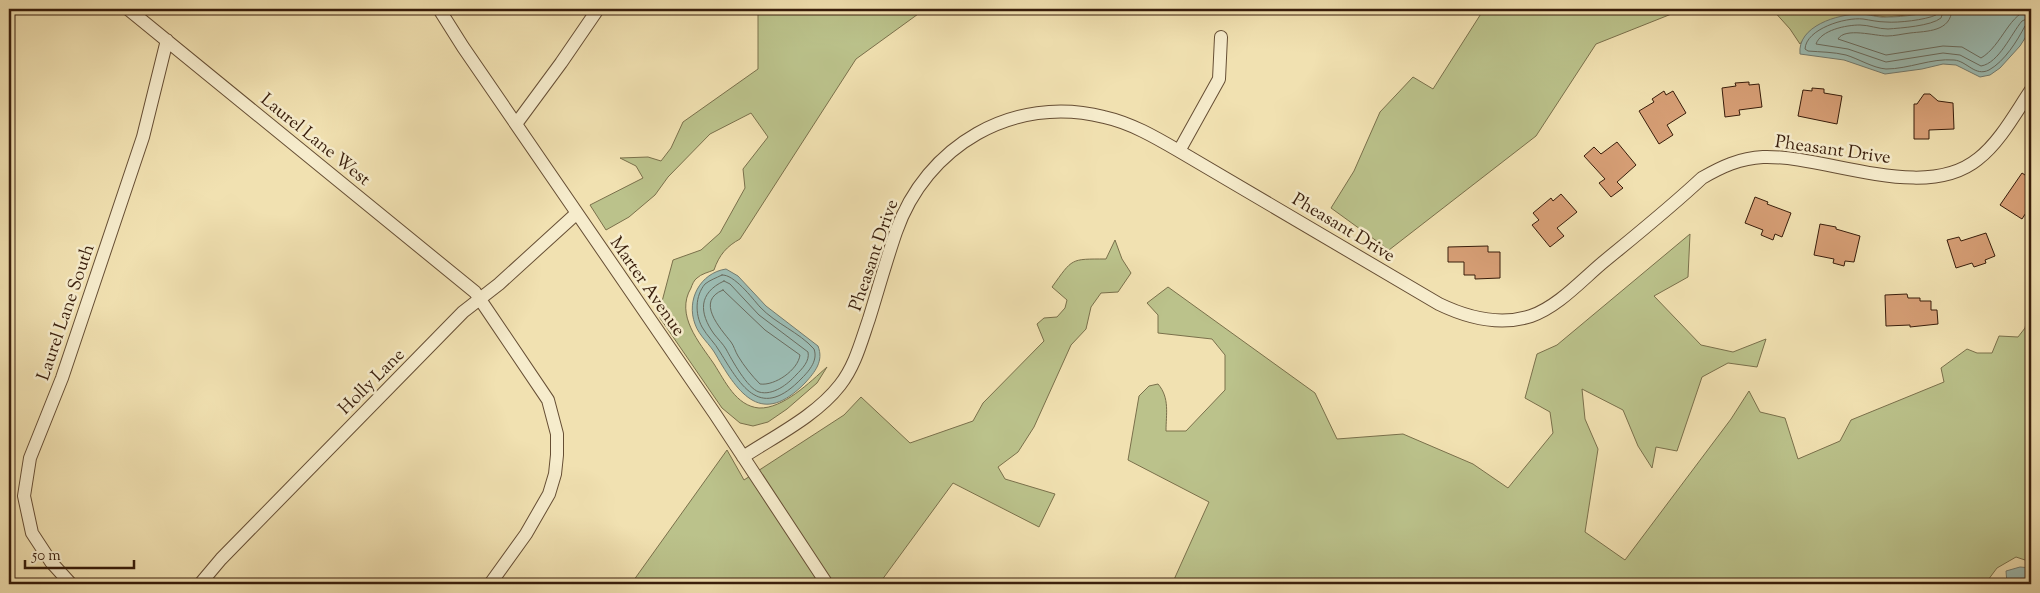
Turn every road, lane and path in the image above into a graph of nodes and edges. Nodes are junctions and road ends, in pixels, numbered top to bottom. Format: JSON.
{"nodes":[{"id":1,"x":128,"y":9,"type":"edge"},
{"id":2,"x":439,"y":9,"type":"edge"},
{"id":3,"x":598,"y":9,"type":"edge"},
{"id":4,"x":1221,"y":37,"type":"dead end"},
{"id":5,"x":167,"y":40,"type":"junction"},
{"id":6,"x":2031,"y":90,"type":"edge"},
{"id":7,"x":516,"y":124,"type":"junction"},
{"id":8,"x":1179,"y":151,"type":"junction"},
{"id":9,"x":577,"y":213,"type":"junction"},
{"id":10,"x":480,"y":299,"type":"junction"},
{"id":11,"x":743,"y":456,"type":"junction"},
{"id":12,"x":71,"y":584,"type":"edge"},
{"id":13,"x":200,"y":584,"type":"edge"},
{"id":14,"x":490,"y":584,"type":"edge"},
{"id":15,"x":827,"y":584,"type":"edge"}],
"edges":[{"from":1,"to":5,"type":"street","name":"Laurel Lane West"},
{"from":2,"to":7,"type":"street","name":"Marter Avenue"},
{"from":3,"to":7,"type":"street"},
{"from":4,"to":8,"type":"street"},
{"from":5,"to":10,"type":"street","name":"Laurel Lane West"},
{"from":5,"to":12,"type":"street","name":"Laurel Lane South"},
{"from":6,"to":8,"type":"street","name":"Pheasant Drive"},
{"from":7,"to":9,"type":"street","name":"Marter Avenue"},
{"from":8,"to":11,"type":"street","name":"Pheasant Drive"},
{"from":9,"to":10,"type":"street","name":"Holly Lane"},
{"from":9,"to":11,"type":"street","name":"Marter Avenue"},
{"from":10,"to":13,"type":"street","name":"Holly Lane"},
{"from":10,"to":14,"type":"street","name":"Laurel Lane West"},
{"from":11,"to":15,"type":"street","name":"Marter Avenue"}]}
